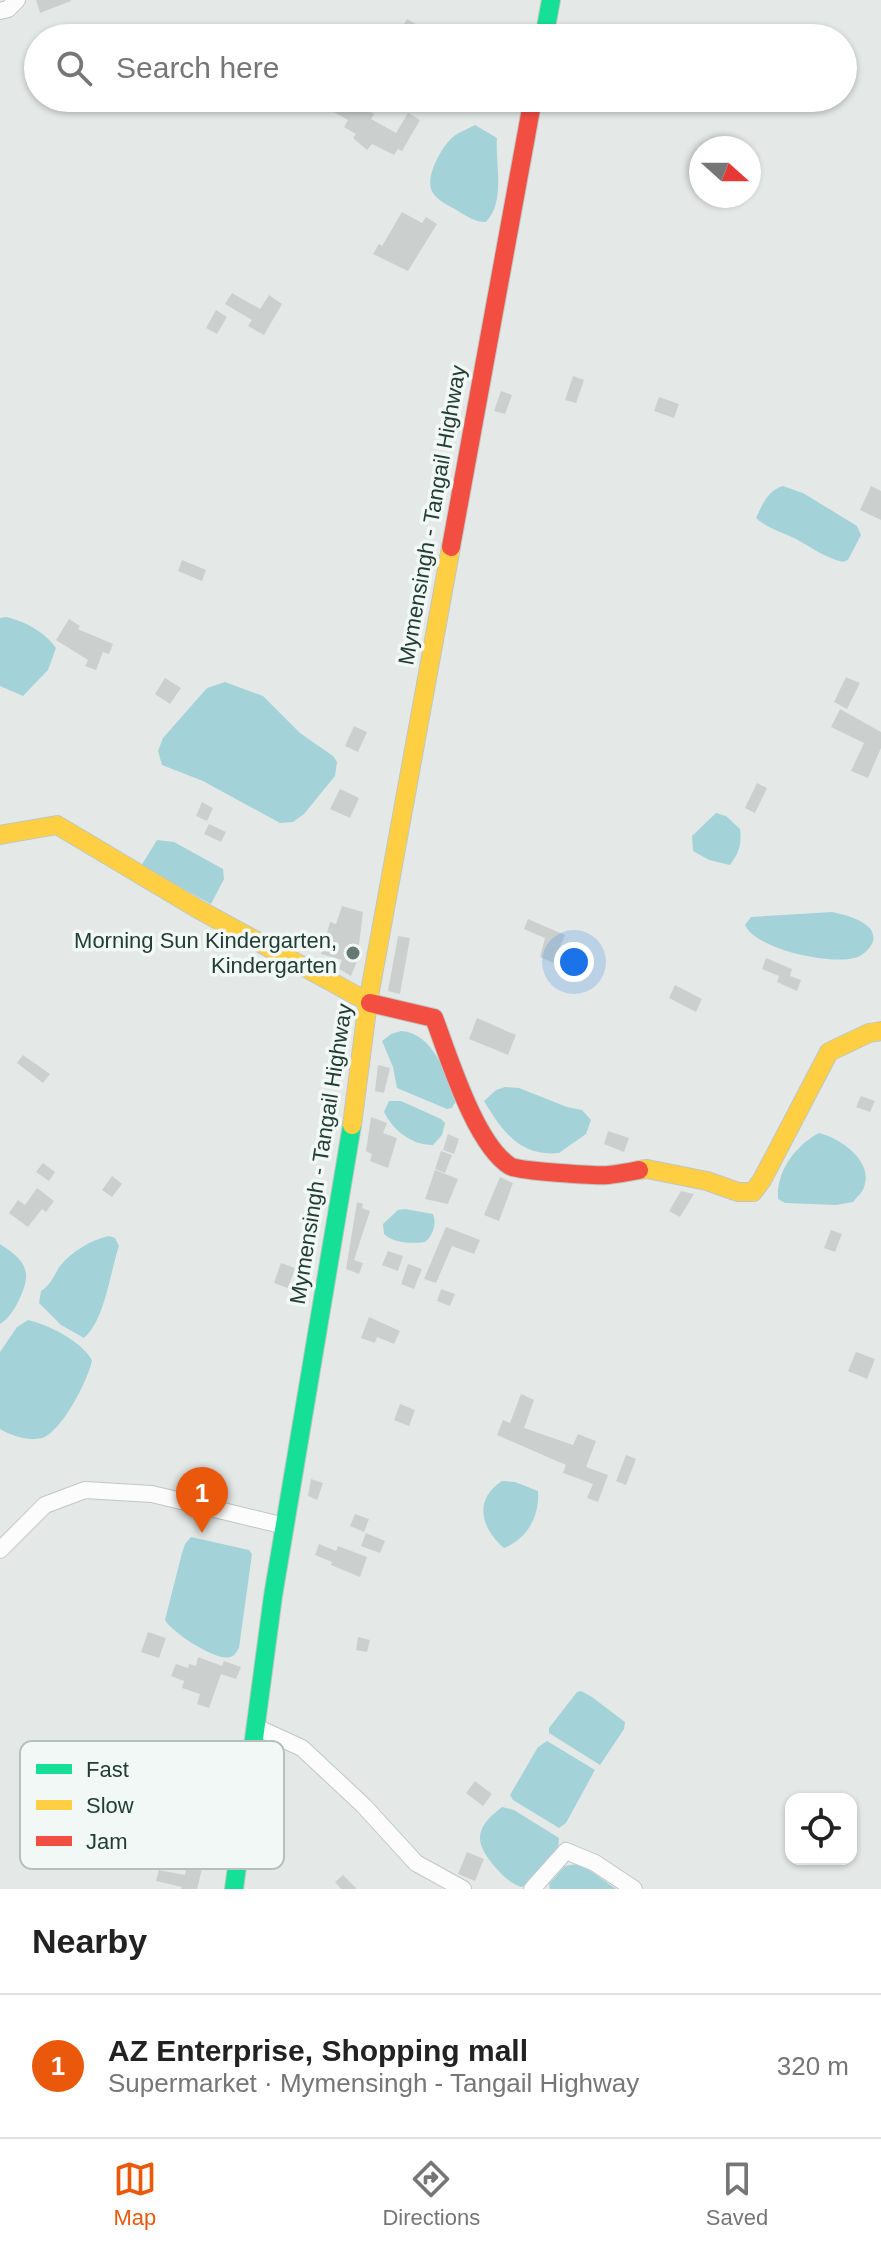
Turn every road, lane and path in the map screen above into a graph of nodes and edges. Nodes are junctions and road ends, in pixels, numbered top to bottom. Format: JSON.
{"nodes":[{"id":1,"x":17,"y":0,"type":"edge"},
{"id":2,"x":551,"y":0,"type":"edge"},
{"id":3,"x":0,"y":11,"type":"edge"},
{"id":4,"x":547,"y":24,"type":"edge"},
{"id":5,"x":530,"y":112,"type":"edge"},
{"id":6,"x":0,"y":835,"type":"edge"},
{"id":7,"x":368,"y":1002,"type":"junction"},
{"id":8,"x":881,"y":1031,"type":"edge"},
{"id":9,"x":285,"y":1526,"type":"junction"},
{"id":10,"x":0,"y":1550,"type":"edge"},
{"id":11,"x":256,"y":1727,"type":"junction"},
{"id":12,"x":254,"y":1741,"type":"edge"},
{"id":13,"x":237,"y":1869,"type":"edge"},
{"id":14,"x":234,"y":1889,"type":"edge"},
{"id":15,"x":463,"y":1889,"type":"edge"},
{"id":16,"x":532,"y":1889,"type":"edge"},
{"id":17,"x":634,"y":1889,"type":"edge"}],
"edges":[{"from":1,"to":3,"type":"street"},
{"from":2,"to":4,"type":"main road"},
{"from":5,"to":7,"type":"main road","name":"Mymensingh - Tangail Highway"},
{"from":6,"to":7,"type":"main road"},
{"from":7,"to":8,"type":"main road"},
{"from":7,"to":9,"type":"main road","name":"Mymensingh - Tangail Highway"},
{"from":9,"to":10,"type":"street"},
{"from":9,"to":11,"type":"main road","name":"Mymensingh - Tangail Highway"},
{"from":11,"to":12,"type":"main road","name":"Mymensingh - Tangail Highway"},
{"from":11,"to":15,"type":"street"},
{"from":13,"to":14,"type":"main road","name":"Mymensingh - Tangail Highway"},
{"from":16,"to":17,"type":"street"}]}
